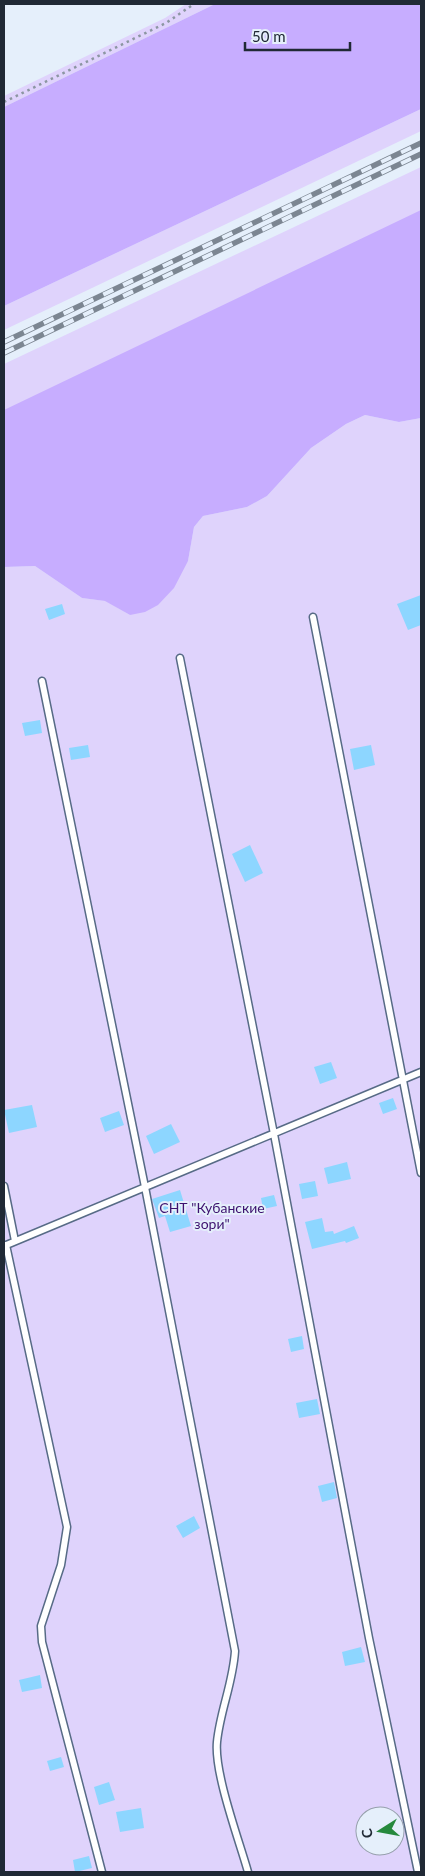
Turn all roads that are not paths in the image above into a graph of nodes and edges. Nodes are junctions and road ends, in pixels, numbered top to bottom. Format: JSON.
{"nodes":[{"id":1,"x":313,"y":617,"type":"dead end"},
{"id":2,"x":180,"y":658,"type":"dead end"},
{"id":3,"x":42,"y":681,"type":"dead end"},
{"id":4,"x":421,"y":1072,"type":"edge"},
{"id":5,"x":403,"y":1080,"type":"junction"},
{"id":6,"x":274,"y":1134,"type":"junction"},
{"id":7,"x":421,"y":1173,"type":"edge"},
{"id":8,"x":4,"y":1186,"type":"edge"},
{"id":9,"x":145,"y":1187,"type":"junction"},
{"id":10,"x":15,"y":1241,"type":"junction"},
{"id":11,"x":5,"y":1245,"type":"edge"},
{"id":12,"x":102,"y":1872,"type":"edge"},
{"id":13,"x":248,"y":1872,"type":"edge"},
{"id":14,"x":418,"y":1872,"type":"edge"}],
"edges":[{"from":1,"to":5,"type":"lane"},
{"from":2,"to":6,"type":"lane"},
{"from":3,"to":9,"type":"lane"},
{"from":4,"to":5,"type":"lane"},
{"from":5,"to":6,"type":"lane"},
{"from":5,"to":7,"type":"lane"},
{"from":6,"to":9,"type":"lane"},
{"from":6,"to":14,"type":"lane"},
{"from":8,"to":10,"type":"lane"},
{"from":9,"to":10,"type":"lane"},
{"from":9,"to":13,"type":"lane"},
{"from":10,"to":11,"type":"lane"},
{"from":11,"to":12,"type":"lane"}]}
